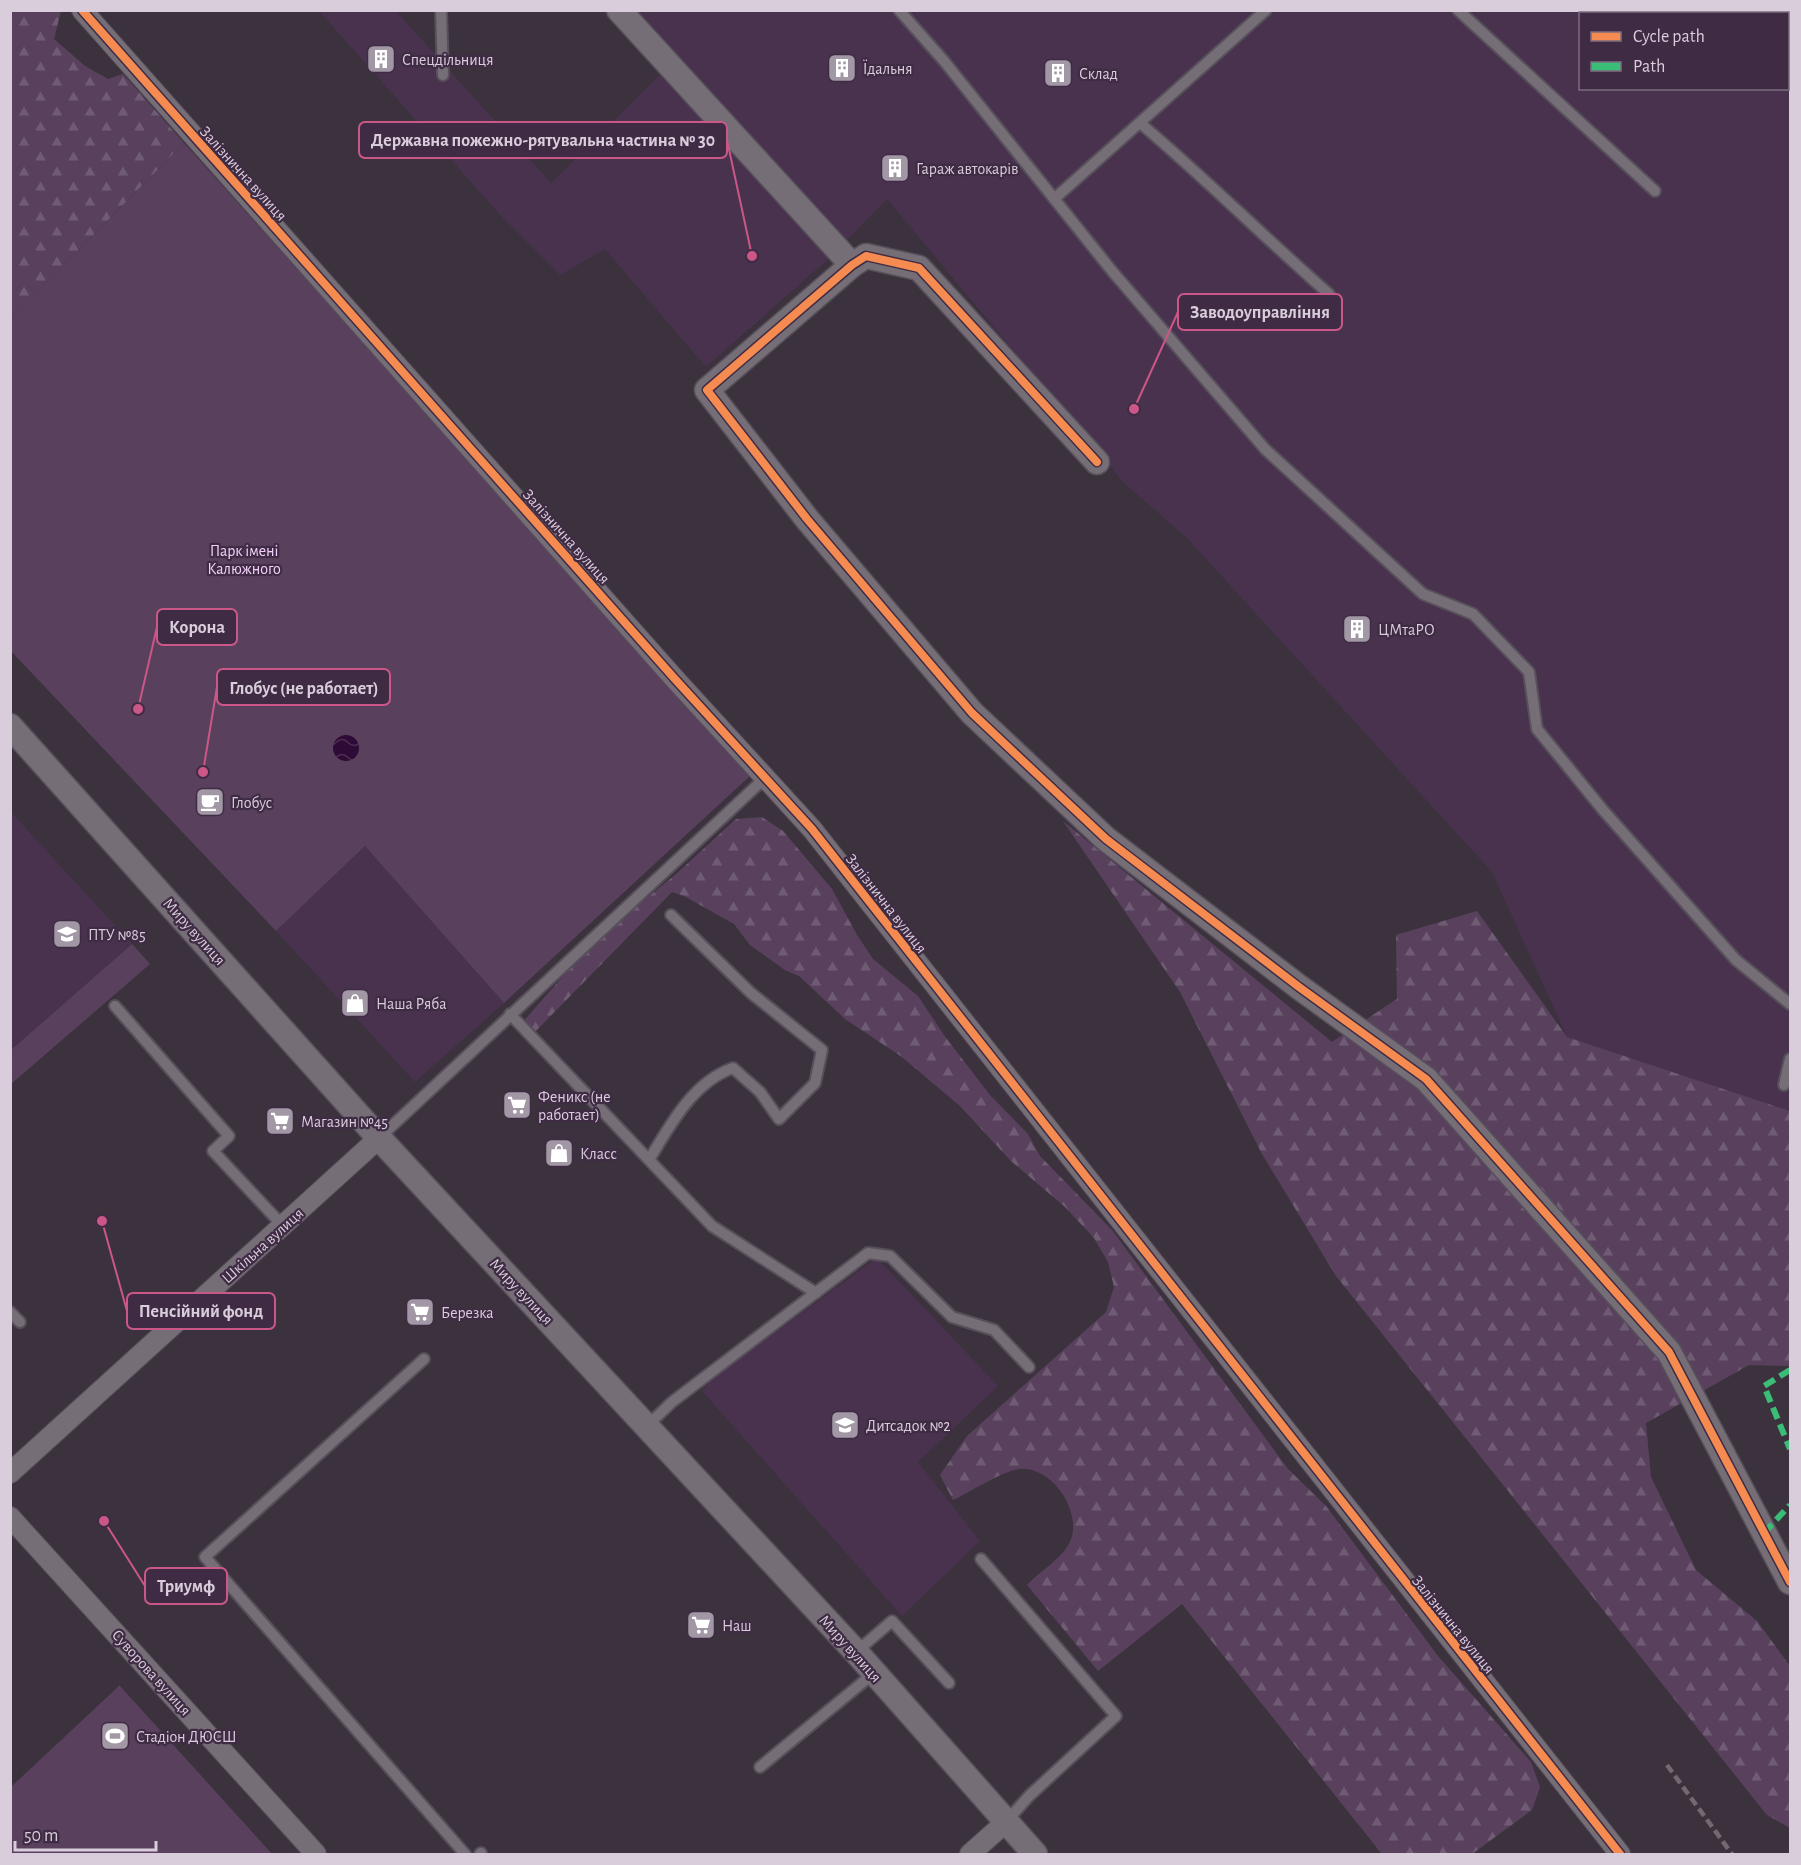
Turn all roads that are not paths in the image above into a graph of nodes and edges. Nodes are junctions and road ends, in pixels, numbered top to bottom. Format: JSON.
{"nodes":[{"id":1,"x":82,"y":10,"type":"edge"},
{"id":2,"x":441,"y":10,"type":"edge"},
{"id":3,"x":619,"y":10,"type":"edge"},
{"id":4,"x":899,"y":10,"type":"edge"},
{"id":5,"x":1266,"y":10,"type":"edge"},
{"id":6,"x":1458,"y":10,"type":"edge"},
{"id":7,"x":443,"y":75,"type":"dead end"},
{"id":8,"x":1140,"y":123,"type":"junction"},
{"id":9,"x":1654,"y":191,"type":"dead end"},
{"id":10,"x":1054,"y":199,"type":"junction"},
{"id":11,"x":852,"y":265,"type":"junction"},
{"id":12,"x":1329,"y":294,"type":"dead end"},
{"id":13,"x":1097,"y":462,"type":"dead end"},
{"id":14,"x":10,"y":726,"type":"edge"},
{"id":15,"x":765,"y":778,"type":"junction"},
{"id":16,"x":671,"y":915,"type":"dead end"},
{"id":17,"x":1791,"y":1004,"type":"edge"},
{"id":18,"x":115,"y":1006,"type":"dead end"},
{"id":19,"x":510,"y":1014,"type":"junction"},
{"id":20,"x":1791,"y":1059,"type":"edge"},
{"id":21,"x":1784,"y":1085,"type":"dead end"},
{"id":22,"x":380,"y":1138,"type":"junction"},
{"id":23,"x":649,"y":1160,"type":"junction"},
{"id":24,"x":283,"y":1226,"type":"junction"},
{"id":25,"x":816,"y":1293,"type":"junction"},
{"id":26,"x":10,"y":1312,"type":"edge"},
{"id":27,"x":20,"y":1322,"type":"dead end"},
{"id":28,"x":424,"y":1359,"type":"dead end"},
{"id":29,"x":1029,"y":1367,"type":"dead end"},
{"id":30,"x":647,"y":1426,"type":"junction"},
{"id":31,"x":10,"y":1473,"type":"edge"},
{"id":32,"x":10,"y":1517,"type":"edge"},
{"id":33,"x":981,"y":1559,"type":"dead end"},
{"id":34,"x":1791,"y":1582,"type":"edge"},
{"id":35,"x":856,"y":1652,"type":"junction"},
{"id":36,"x":874,"y":1673,"type":"junction"},
{"id":37,"x":949,"y":1683,"type":"dead end"},
{"id":38,"x":760,"y":1767,"type":"dead end"},
{"id":39,"x":1006,"y":1822,"type":"junction"},
{"id":40,"x":316,"y":1854,"type":"edge"},
{"id":41,"x":465,"y":1854,"type":"edge"},
{"id":42,"x":970,"y":1854,"type":"edge"},
{"id":43,"x":1035,"y":1854,"type":"edge"},
{"id":44,"x":1620,"y":1854,"type":"edge"}],
"edges":[{"from":1,"to":15,"type":"street","name":"Залізнична вулиця"},
{"from":2,"to":7,"type":"lane"},
{"from":3,"to":11,"type":"street"},
{"from":4,"to":10,"type":"lane"},
{"from":5,"to":8,"type":"lane"},
{"from":6,"to":9,"type":"lane"},
{"from":8,"to":10,"type":"lane"},
{"from":8,"to":12,"type":"lane"},
{"from":10,"to":17,"type":"lane"},
{"from":11,"to":13,"type":"street"},
{"from":11,"to":34,"type":"street"},
{"from":14,"to":22,"type":"street","name":"Миру вулиця"},
{"from":15,"to":19,"type":"lane"},
{"from":15,"to":44,"type":"street","name":"Залізнична вулиця"},
{"from":16,"to":23,"type":"lane"},
{"from":18,"to":24,"type":"lane"},
{"from":19,"to":22,"type":"lane"},
{"from":19,"to":23,"type":"lane"},
{"from":20,"to":21,"type":"lane"},
{"from":22,"to":24,"type":"street","name":"Шкільна вулиця"},
{"from":22,"to":30,"type":"street","name":"Миру вулиця"},
{"from":23,"to":25,"type":"lane"},
{"from":24,"to":31,"type":"street","name":"Шкільна вулиця"},
{"from":25,"to":29,"type":"lane"},
{"from":25,"to":30,"type":"lane"},
{"from":26,"to":27,"type":"lane"},
{"from":28,"to":41,"type":"lane"},
{"from":30,"to":35,"type":"street","name":"Миру вулиця"},
{"from":32,"to":40,"type":"street","name":"Суворова вулиця"},
{"from":33,"to":39,"type":"lane"},
{"from":35,"to":36,"type":"street","name":"Миру вулиця"},
{"from":35,"to":37,"type":"lane"},
{"from":36,"to":38,"type":"lane"},
{"from":36,"to":39,"type":"street","name":"Миру вулиця"},
{"from":39,"to":42,"type":"street"},
{"from":39,"to":43,"type":"street","name":"Миру вулиця"}]}
